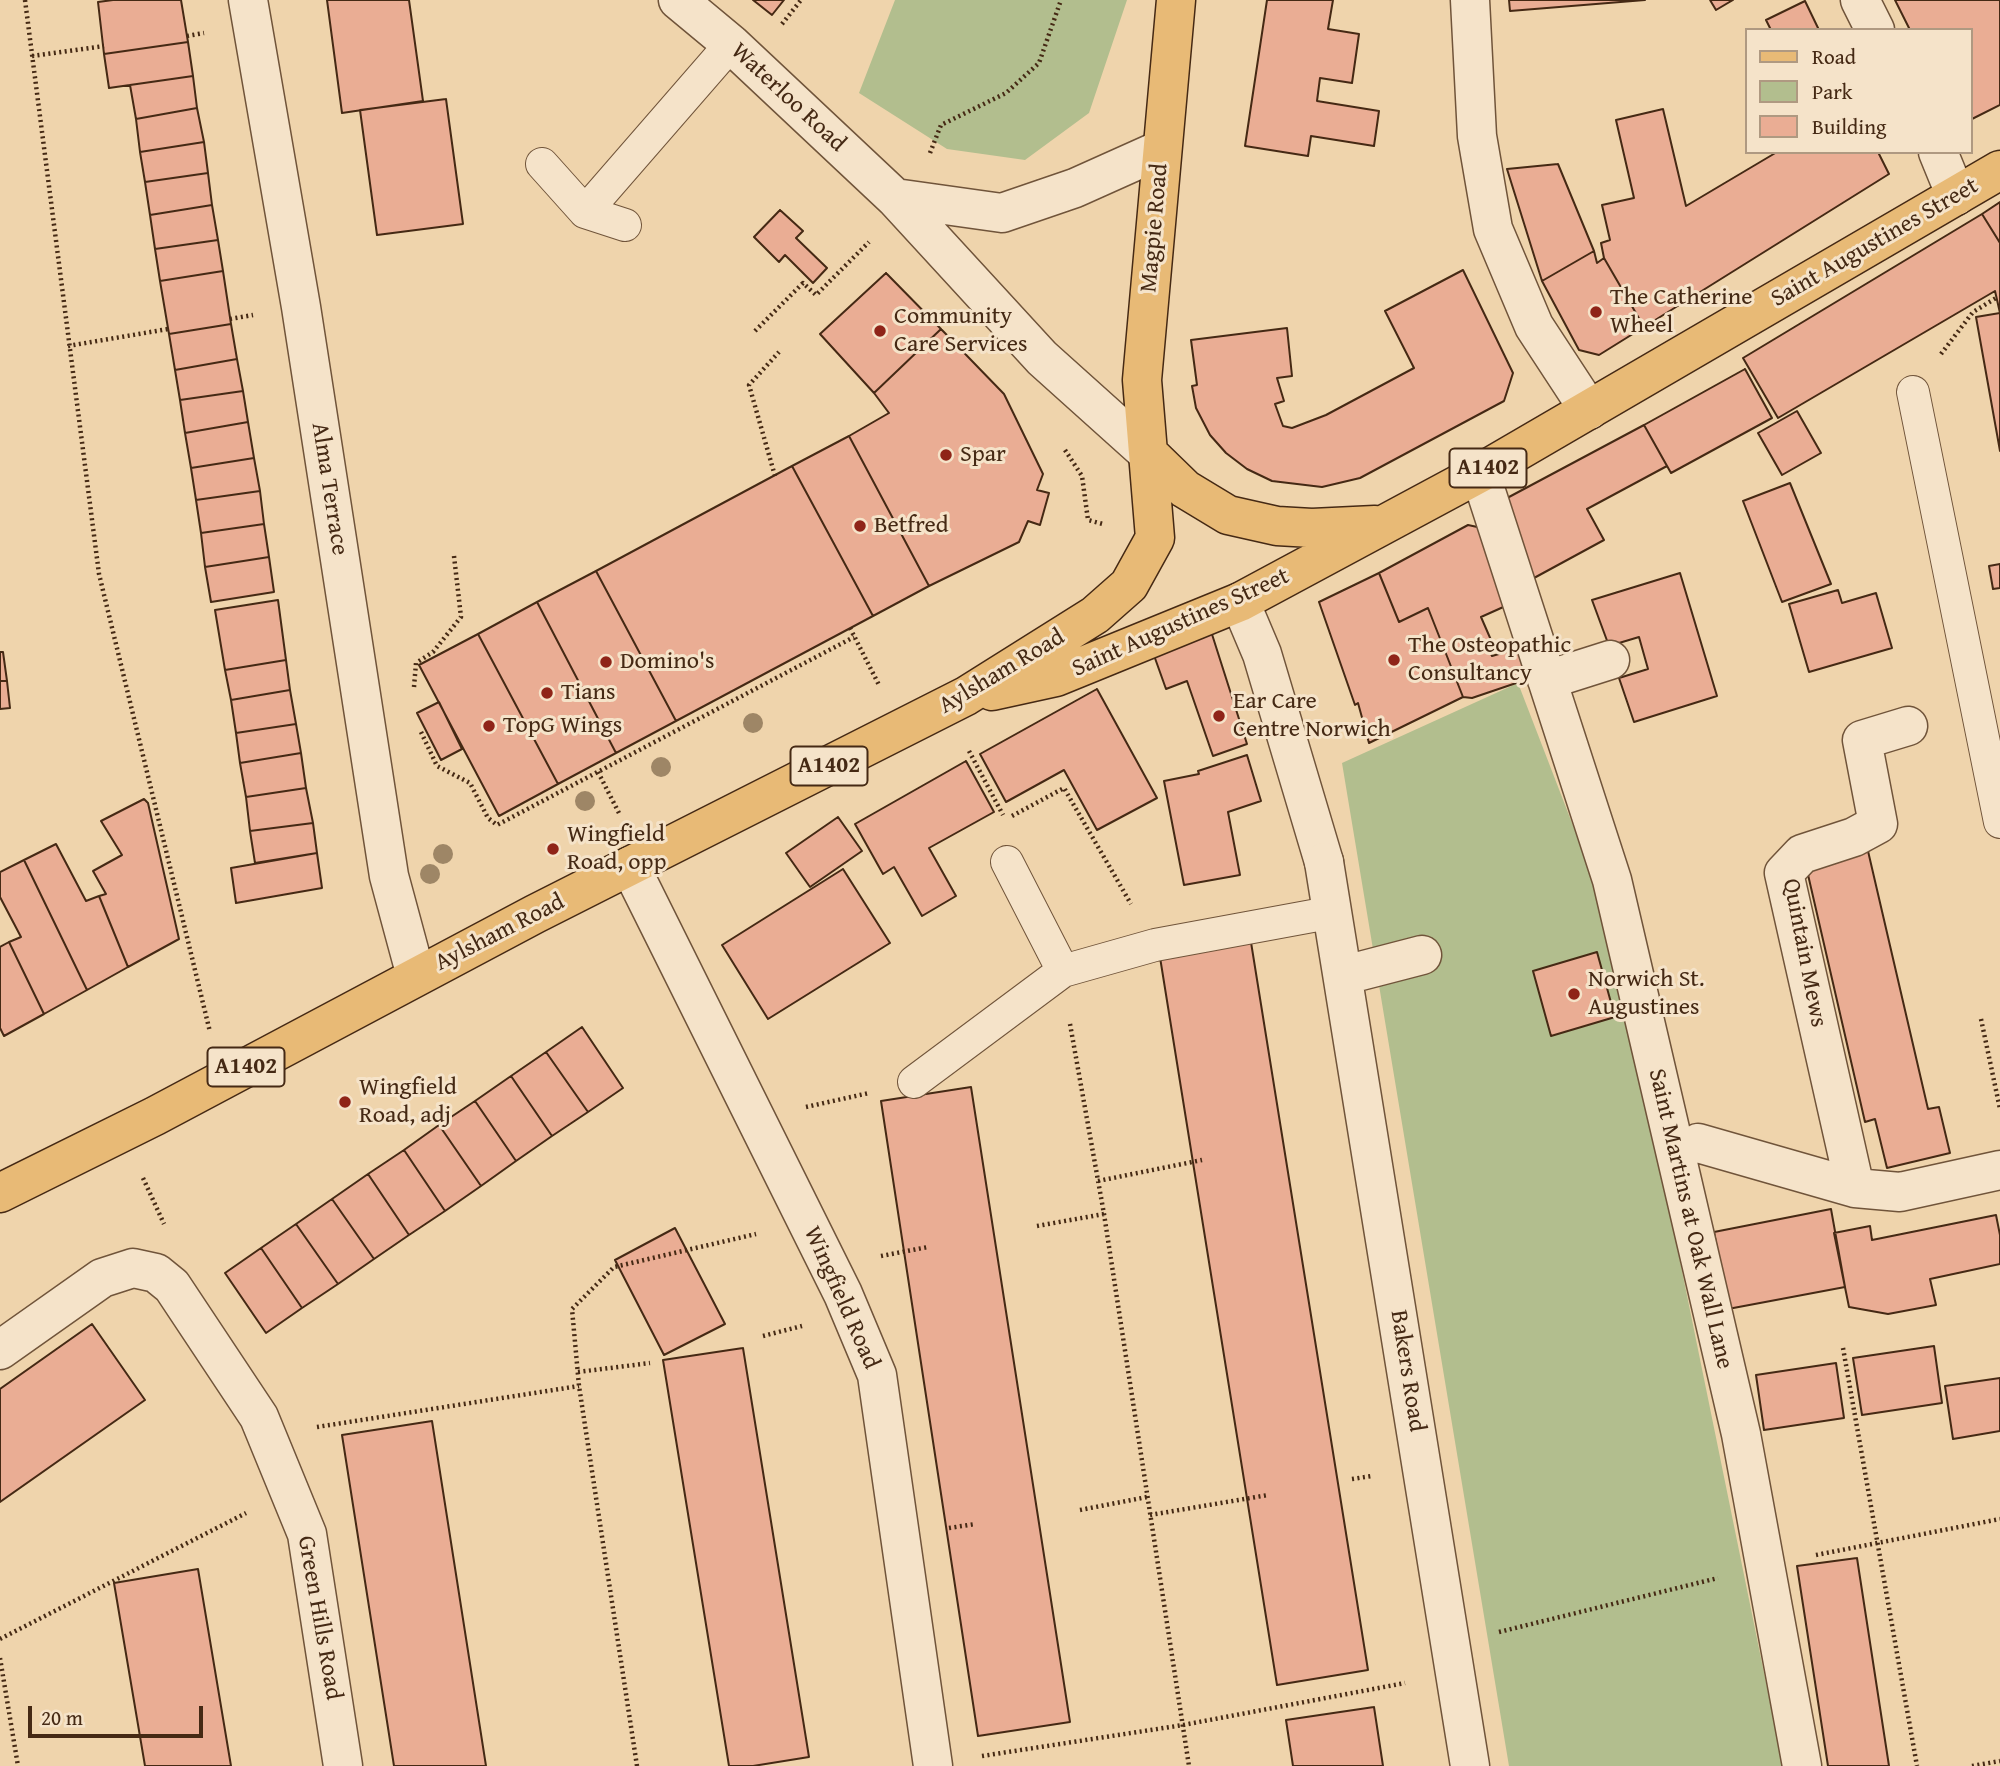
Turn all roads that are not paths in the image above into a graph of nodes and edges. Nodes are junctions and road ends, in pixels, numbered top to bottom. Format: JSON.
{"nodes":[{"id":1,"x":248,"y":0,"type":"edge"},
{"id":2,"x":678,"y":0,"type":"edge"},
{"id":3,"x":1176,"y":0,"type":"edge"},
{"id":4,"x":1470,"y":0,"type":"edge"},
{"id":5,"x":1860,"y":0,"type":"edge"},
{"id":6,"x":1874,"y":28,"type":"edge"},
{"id":7,"x":731,"y":44,"type":"junction"},
{"id":8,"x":1162,"y":149,"type":"junction"},
{"id":9,"x":1939,"y":154,"type":"edge"},
{"id":10,"x":542,"y":164,"type":"dead end"},
{"id":11,"x":2000,"y":170,"type":"edge"},
{"id":12,"x":1956,"y":196,"type":"junction"},
{"id":13,"x":900,"y":203,"type":"junction"},
{"id":14,"x":585,"y":212,"type":"junction"},
{"id":15,"x":625,"y":225,"type":"dead end"},
{"id":16,"x":1913,"y":392,"type":"road end"},
{"id":17,"x":1589,"y":410,"type":"junction"},
{"id":18,"x":1150,"y":456,"type":"junction"},
{"id":19,"x":1480,"y":473,"type":"junction"},
{"id":20,"x":1386,"y":524,"type":"junction"},
{"id":21,"x":1240,"y":602,"type":"junction"},
{"id":22,"x":1609,"y":660,"type":"dead end"},
{"id":23,"x":1547,"y":680,"type":"junction"},
{"id":24,"x":956,"y":701,"type":"junction"},
{"id":25,"x":1909,"y":726,"type":"dead end"},
{"id":26,"x":2000,"y":822,"type":"edge"},
{"id":27,"x":1007,"y":862,"type":"dead end"},
{"id":28,"x":630,"y":866,"type":"junction"},
{"id":29,"x":1334,"y":912,"type":"junction"},
{"id":30,"x":1422,"y":955,"type":"dead end"},
{"id":31,"x":1063,"y":971,"type":"junction"},
{"id":32,"x":1345,"y":975,"type":"junction"},
{"id":33,"x":416,"y":976,"type":"junction"},
{"id":34,"x":914,"y":1082,"type":"road end"},
{"id":35,"x":1698,"y":1143,"type":"dead end"},
{"id":36,"x":2000,"y":1170,"type":"edge"},
{"id":37,"x":1855,"y":1188,"type":"junction"},
{"id":38,"x":0,"y":1193,"type":"edge"},
{"id":39,"x":0,"y":1350,"type":"edge"},
{"id":40,"x":343,"y":1766,"type":"edge"},
{"id":41,"x":933,"y":1766,"type":"edge"},
{"id":42,"x":1470,"y":1766,"type":"edge"},
{"id":43,"x":1802,"y":1766,"type":"edge"}],
"edges":[{"from":1,"to":33,"type":"street","name":"Alma Terrace"},
{"from":2,"to":7,"type":"street","name":"Waterloo Road"},
{"from":3,"to":8,"type":"main road","name":"Magpie Road"},
{"from":4,"to":17,"type":"street"},
{"from":5,"to":6,"type":"street"},
{"from":7,"to":13,"type":"street","name":"Waterloo Road"},
{"from":7,"to":14,"type":"lane"},
{"from":8,"to":13,"type":"street"},
{"from":8,"to":18,"type":"main road","name":"Magpie Road"},
{"from":9,"to":12,"type":"street"},
{"from":10,"to":14,"type":"lane"},
{"from":11,"to":12,"type":"main road","name":"Saint Augustines Street","number":"A1402"},
{"from":12,"to":17,"type":"main road","name":"Saint Augustines Street","number":"A1402"},
{"from":13,"to":18,"type":"street","name":"Waterloo Road"},
{"from":14,"to":15,"type":"lane"},
{"from":16,"to":26,"type":"lane"},
{"from":17,"to":19,"type":"main road","name":"Saint Augustines Street","number":"A1402"},
{"from":18,"to":20,"type":"main road","name":"Saint Augustines Street","number":"A1402"},
{"from":18,"to":24,"type":"main road","name":"Aylsham Road","number":"A1402"},
{"from":19,"to":20,"type":"main road","name":"Saint Augustines Street","number":"A1402"},
{"from":19,"to":23,"type":"street","name":"Saint Martins at Oak Wall Lane"},
{"from":20,"to":21,"type":"main road","name":"Saint Augustines Street","number":"A1402"},
{"from":21,"to":24,"type":"main road","name":"Saint Augustines Street","number":"A1402"},
{"from":21,"to":29,"type":"street","name":"Bakers Road"},
{"from":22,"to":23,"type":"street"},
{"from":23,"to":43,"type":"street","name":"Saint Martins at Oak Wall Lane"},
{"from":24,"to":28,"type":"main road","name":"Aylsham Road","number":"A1402"},
{"from":25,"to":37,"type":"street","name":"Quintain Mews"},
{"from":27,"to":31,"type":"lane"},
{"from":28,"to":33,"type":"main road","name":"Aylsham Road","number":"A1402"},
{"from":28,"to":41,"type":"street","name":"Wingfield Road"},
{"from":29,"to":31,"type":"lane"},
{"from":29,"to":32,"type":"street","name":"Bakers Road"},
{"from":30,"to":32,"type":"street"},
{"from":31,"to":34,"type":"lane"},
{"from":32,"to":42,"type":"street","name":"Bakers Road"},
{"from":33,"to":38,"type":"main road","name":"Aylsham Road","number":"A1402"},
{"from":35,"to":37,"type":"street"},
{"from":36,"to":37,"type":"street"},
{"from":39,"to":40,"type":"street","name":"Green Hills Road"}]}
